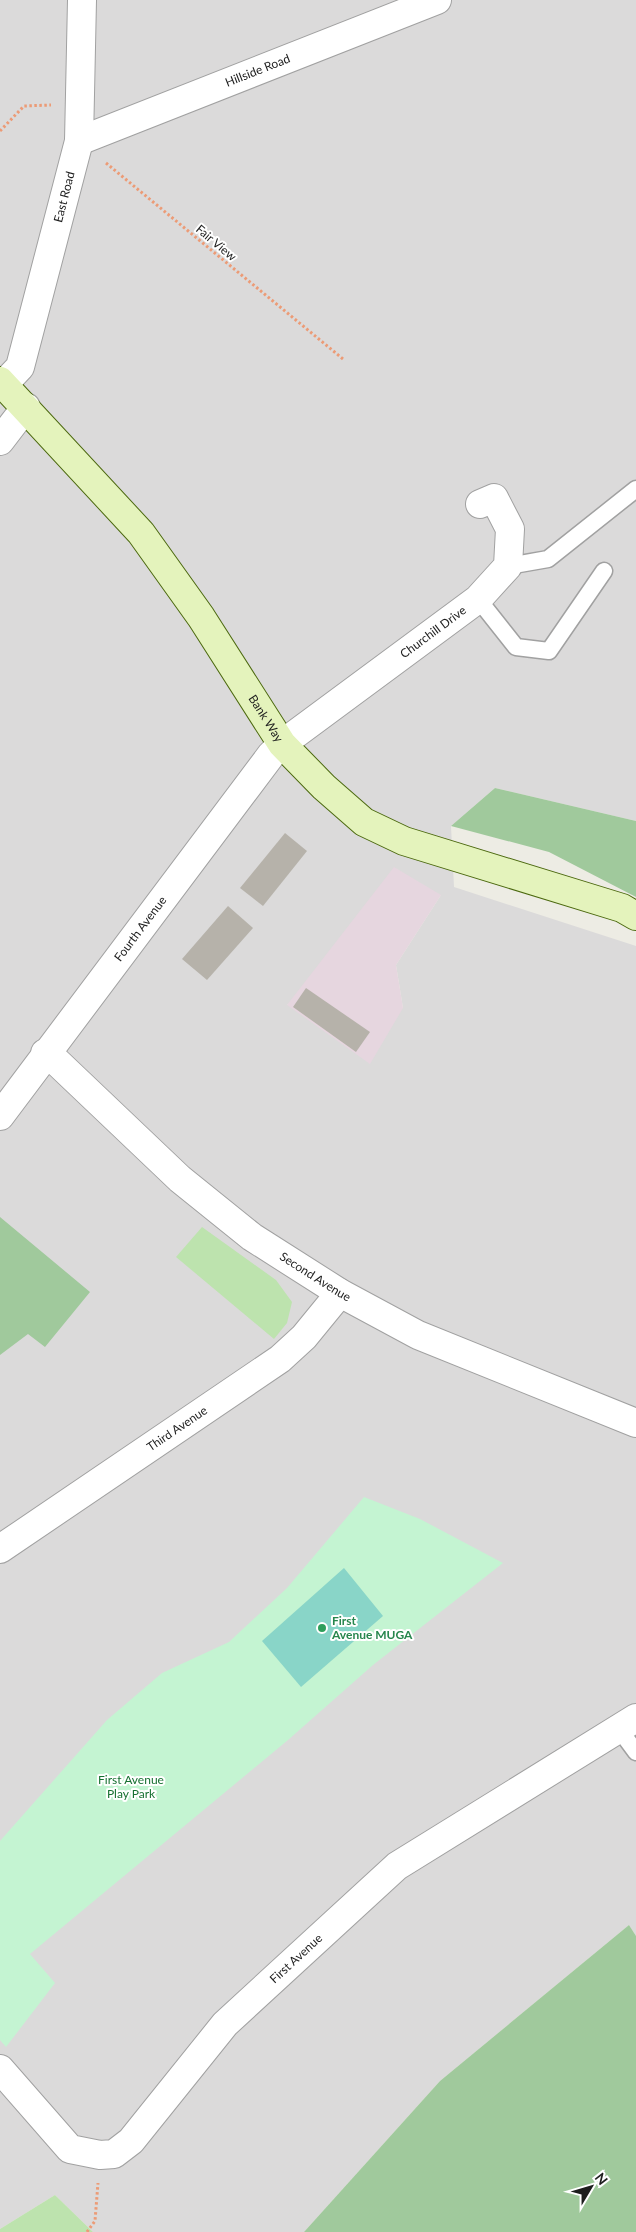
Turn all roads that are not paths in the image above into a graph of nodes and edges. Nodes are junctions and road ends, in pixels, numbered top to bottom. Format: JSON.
{"nodes":[{"id":1,"x":82,"y":0,"type":"edge"},
{"id":2,"x":436,"y":0,"type":"edge"},
{"id":3,"x":79,"y":141,"type":"junction"},
{"id":4,"x":2,"y":383,"type":"edge"},
{"id":5,"x":26,"y":407,"type":"junction"},
{"id":6,"x":0,"y":441,"type":"edge"},
{"id":7,"x":636,"y":489,"type":"edge"},
{"id":8,"x":480,"y":504,"type":"dead end"},
{"id":9,"x":508,"y":566,"type":"junction"},
{"id":10,"x":604,"y":571,"type":"dead end"},
{"id":11,"x":478,"y":599,"type":"junction"},
{"id":12,"x":282,"y":744,"type":"junction"},
{"id":13,"x":636,"y":916,"type":"edge"},
{"id":14,"x":46,"y":1053,"type":"junction"},
{"id":15,"x":0,"y":1116,"type":"edge"},
{"id":16,"x":340,"y":1293,"type":"junction"},
{"id":17,"x":636,"y":1423,"type":"edge"},
{"id":18,"x":0,"y":1549,"type":"edge"},
{"id":19,"x":627,"y":1724,"type":"edge"},
{"id":20,"x":636,"y":1752,"type":"edge"},
{"id":21,"x":0,"y":2069,"type":"edge"}],
"edges":[{"from":1,"to":3,"type":"street","name":"East Road"},
{"from":2,"to":3,"type":"street","name":"Hillside Road"},
{"from":3,"to":4,"type":"street","name":"East Road"},
{"from":4,"to":5,"type":"street","name":"Bank Way"},
{"from":5,"to":6,"type":"street"},
{"from":5,"to":12,"type":"street","name":"Bank Way"},
{"from":7,"to":9,"type":"lane"},
{"from":8,"to":9,"type":"street"},
{"from":9,"to":11,"type":"street","name":"Churchill Drive"},
{"from":10,"to":11,"type":"lane"},
{"from":11,"to":12,"type":"street","name":"Churchill Drive"},
{"from":12,"to":13,"type":"street","name":"Bank Way"},
{"from":12,"to":14,"type":"street","name":"Fourth Avenue"},
{"from":14,"to":15,"type":"street","name":"Fourth Avenue"},
{"from":14,"to":16,"type":"street","name":"Second Avenue"},
{"from":16,"to":17,"type":"street","name":"Second Avenue"},
{"from":16,"to":18,"type":"street","name":"Third Avenue"},
{"from":19,"to":20,"type":"lane"},
{"from":19,"to":21,"type":"street","name":"First Avenue"}]}
